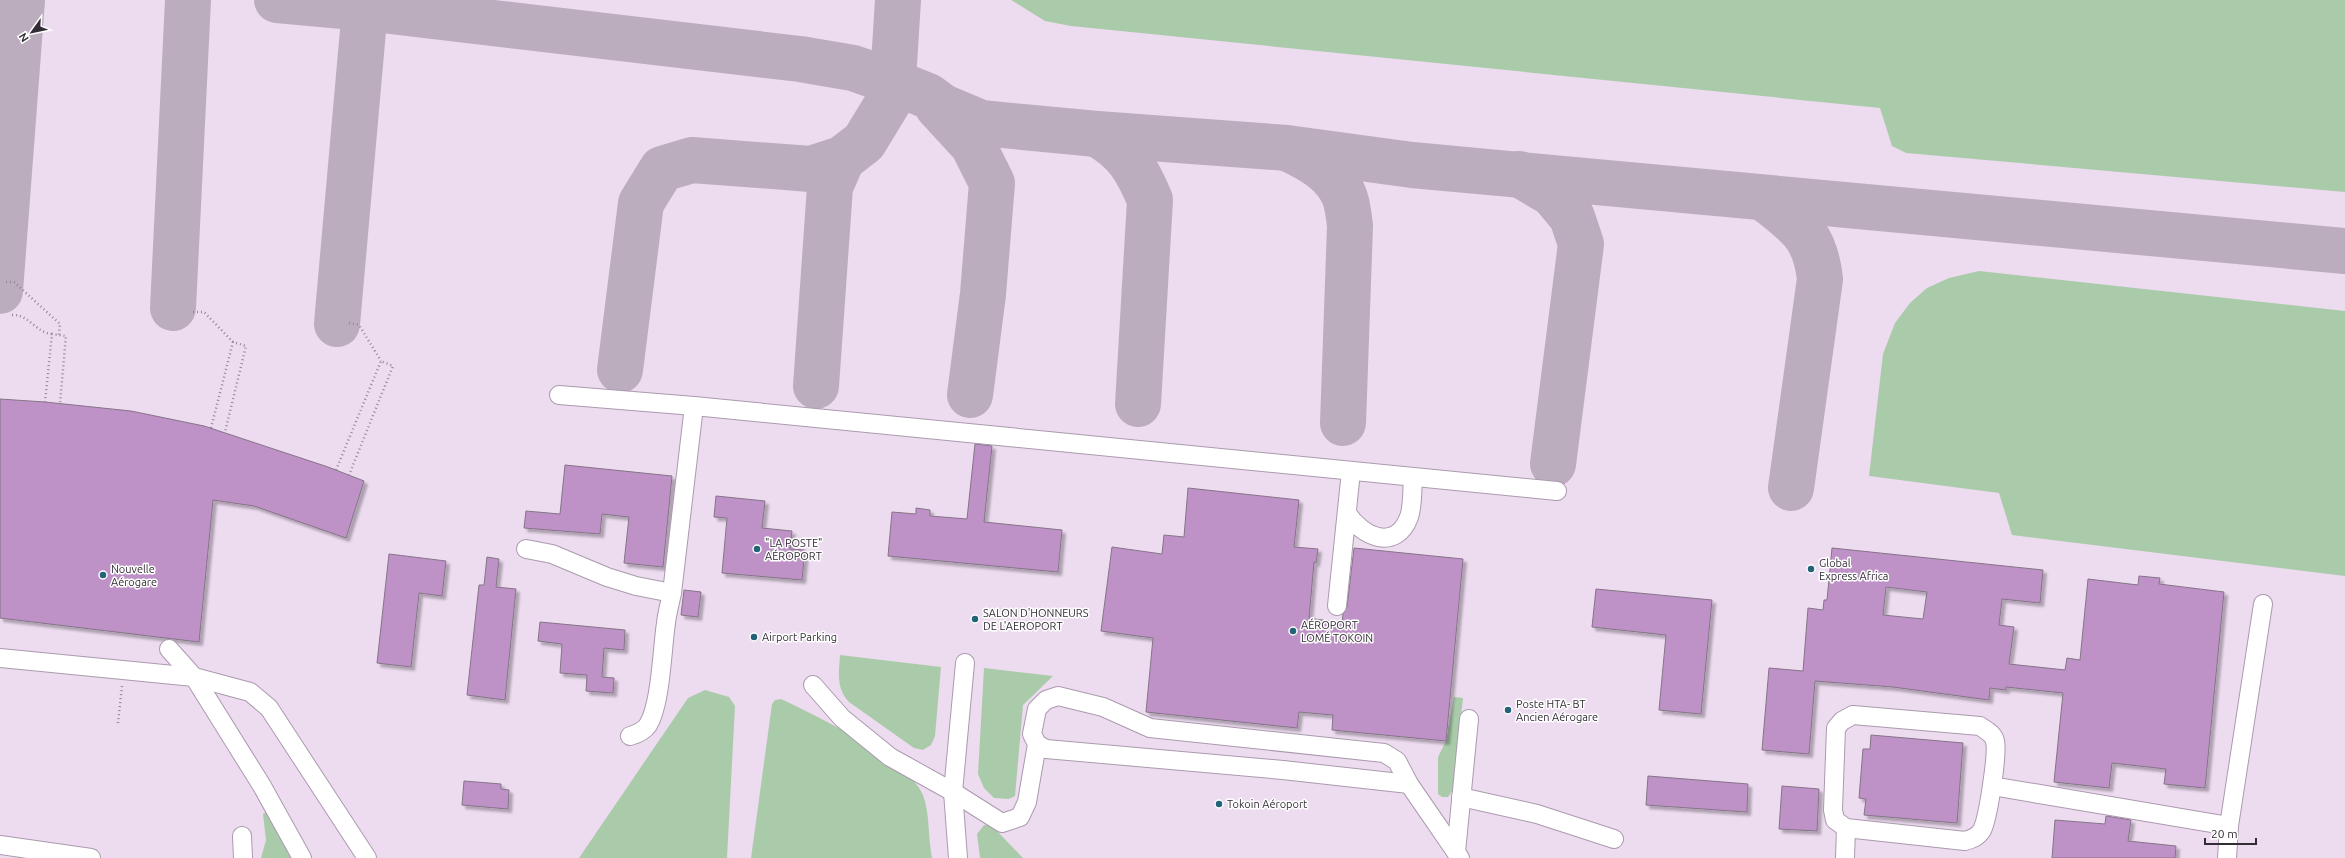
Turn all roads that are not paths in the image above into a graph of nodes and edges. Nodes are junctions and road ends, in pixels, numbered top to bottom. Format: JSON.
{"nodes":[{"id":1,"x":559,"y":395,"type":"dead end"},
{"id":2,"x":694,"y":406,"type":"junction"},
{"id":3,"x":1351,"y":471,"type":"junction"},
{"id":4,"x":1413,"y":477,"type":"junction"},
{"id":5,"x":1557,"y":491,"type":"dead end"},
{"id":6,"x":1347,"y":513,"type":"junction"},
{"id":7,"x":526,"y":549,"type":"dead end"},
{"id":8,"x":672,"y":593,"type":"junction"},
{"id":9,"x":2263,"y":604,"type":"dead end"},
{"id":10,"x":1337,"y":606,"type":"dead end"},
{"id":11,"x":169,"y":649,"type":"dead end"},
{"id":12,"x":0,"y":658,"type":"edge"},
{"id":13,"x":965,"y":663,"type":"dead end"},
{"id":14,"x":194,"y":676,"type":"junction"},
{"id":15,"x":813,"y":685,"type":"dead end"},
{"id":16,"x":1469,"y":719,"type":"dead end"},
{"id":17,"x":630,"y":736,"type":"dead end"},
{"id":18,"x":1037,"y":744,"type":"junction"},
{"id":19,"x":1409,"y":784,"type":"junction"},
{"id":20,"x":1992,"y":786,"type":"junction"},
{"id":21,"x":953,"y":792,"type":"junction"},
{"id":22,"x":1460,"y":797,"type":"junction"},
{"id":23,"x":2229,"y":826,"type":"junction"},
{"id":24,"x":1846,"y":828,"type":"junction"},
{"id":25,"x":242,"y":836,"type":"dead end"},
{"id":26,"x":1614,"y":839,"type":"dead end"},
{"id":27,"x":0,"y":845,"type":"edge"},
{"id":28,"x":1458,"y":855,"type":"edge"},
{"id":29,"x":91,"y":858,"type":"edge"},
{"id":30,"x":243,"y":858,"type":"edge"},
{"id":31,"x":302,"y":858,"type":"edge"},
{"id":32,"x":367,"y":858,"type":"edge"},
{"id":33,"x":958,"y":858,"type":"edge"},
{"id":34,"x":1845,"y":858,"type":"edge"},
{"id":35,"x":2227,"y":858,"type":"edge"}],
"edges":[{"from":1,"to":2,"type":"lane"},
{"from":2,"to":3,"type":"lane"},
{"from":2,"to":8,"type":"lane"},
{"from":3,"to":4,"type":"lane"},
{"from":3,"to":6,"type":"lane"},
{"from":4,"to":5,"type":"lane"},
{"from":4,"to":6,"type":"lane"},
{"from":6,"to":10,"type":"lane"},
{"from":7,"to":8,"type":"lane"},
{"from":8,"to":17,"type":"lane"},
{"from":9,"to":23,"type":"lane"},
{"from":11,"to":14,"type":"lane"},
{"from":12,"to":14,"type":"lane"},
{"from":13,"to":21,"type":"lane"},
{"from":14,"to":31,"type":"lane"},
{"from":14,"to":32,"type":"lane"},
{"from":15,"to":21,"type":"lane"},
{"from":16,"to":22,"type":"lane"},
{"from":18,"to":19,"type":"lane"},
{"from":18,"to":19,"type":"lane"},
{"from":18,"to":21,"type":"lane"},
{"from":19,"to":28,"type":"lane"},
{"from":20,"to":23,"type":"lane"},
{"from":20,"to":24,"type":"lane"},
{"from":20,"to":24,"type":"lane"},
{"from":21,"to":33,"type":"lane"},
{"from":22,"to":26,"type":"lane"},
{"from":22,"to":28,"type":"lane"},
{"from":23,"to":35,"type":"lane"},
{"from":24,"to":34,"type":"lane"},
{"from":25,"to":30,"type":"lane"},
{"from":27,"to":29,"type":"lane"}]}
